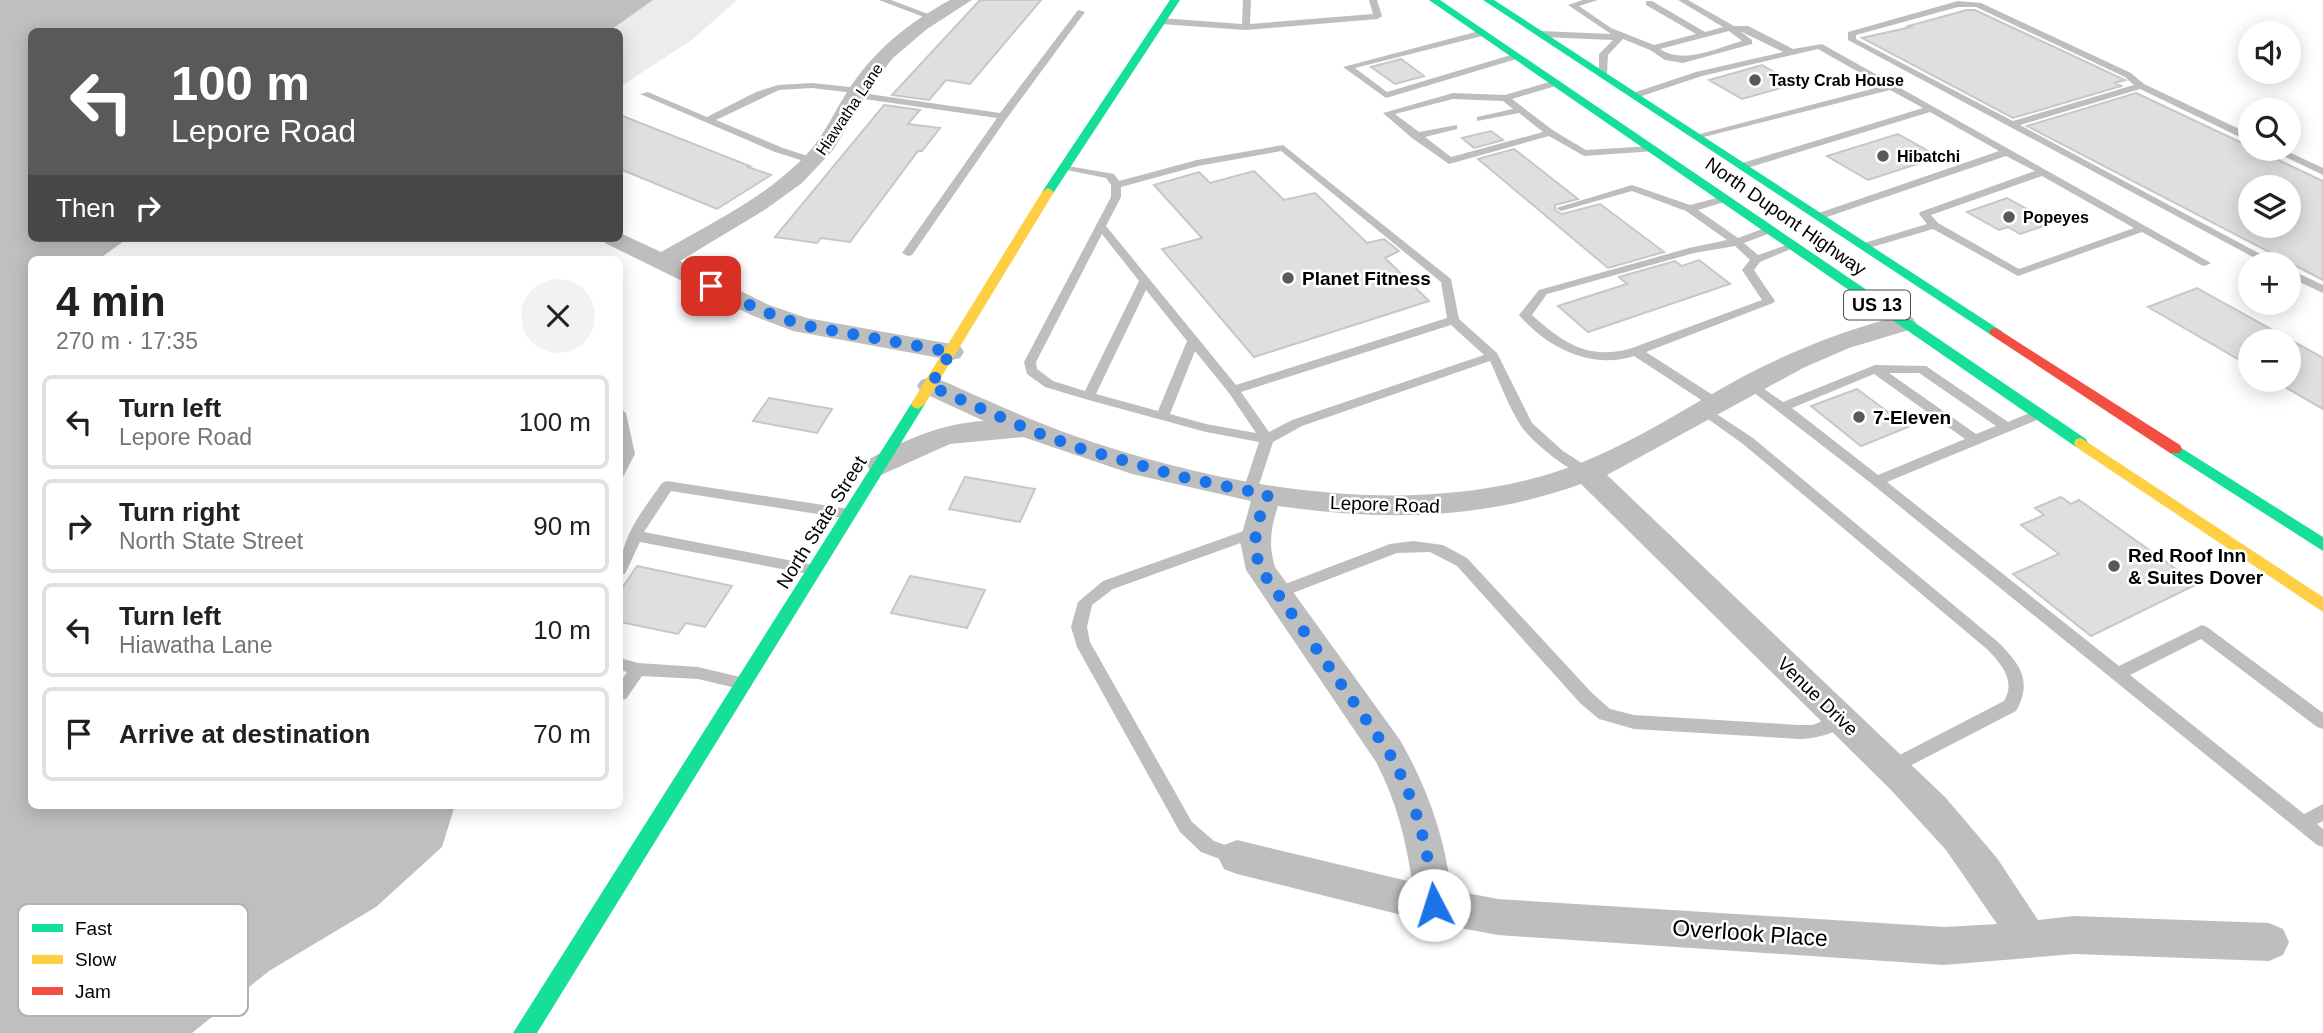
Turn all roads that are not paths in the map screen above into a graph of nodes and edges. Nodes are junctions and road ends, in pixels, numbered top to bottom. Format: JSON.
{"nodes":[{"id":1,"x":883,"y":0,"type":"edge"},
{"id":2,"x":963,"y":0,"type":"edge"},
{"id":3,"x":1161,"y":0,"type":"edge"},
{"id":4,"x":1175,"y":0,"type":"edge"},
{"id":5,"x":1247,"y":0,"type":"edge"},
{"id":6,"x":1373,"y":0,"type":"edge"},
{"id":7,"x":1434,"y":0,"type":"edge"},
{"id":8,"x":1488,"y":0,"type":"edge"},
{"id":9,"x":1594,"y":0,"type":"edge"},
{"id":10,"x":1682,"y":0,"type":"edge"},
{"id":11,"x":1649,"y":3,"type":"dead end"},
{"id":12,"x":1081,"y":12,"type":"dead end"},
{"id":13,"x":932,"y":17,"type":"junction"},
{"id":14,"x":1156,"y":26,"type":"junction"},
{"id":15,"x":1246,"y":27,"type":"junction"},
{"id":16,"x":1731,"y":28,"type":"junction"},
{"id":17,"x":1483,"y":33,"type":"junction"},
{"id":18,"x":1540,"y":33,"type":"junction"},
{"id":19,"x":1704,"y":35,"type":"junction"},
{"id":20,"x":1622,"y":37,"type":"junction"},
{"id":21,"x":1653,"y":48,"type":"junction"},
{"id":22,"x":1791,"y":52,"type":"junction"},
{"id":23,"x":1517,"y":56,"type":"junction"},
{"id":24,"x":1602,"y":74,"type":"junction"},
{"id":25,"x":1556,"y":83,"type":"junction"},
{"id":26,"x":2141,"y":86,"type":"junction"},
{"id":27,"x":1891,"y":87,"type":"junction"},
{"id":28,"x":858,"y":93,"type":"junction"},
{"id":29,"x":645,"y":94,"type":"dead end"},
{"id":30,"x":1636,"y":95,"type":"junction"},
{"id":31,"x":1505,"y":98,"type":"junction"},
{"id":32,"x":1931,"y":109,"type":"junction"},
{"id":33,"x":1520,"y":110,"type":"junction"},
{"id":34,"x":1003,"y":116,"type":"junction"},
{"id":35,"x":1479,"y":119,"type":"dead end"},
{"id":36,"x":708,"y":121,"type":"junction"},
{"id":37,"x":2011,"y":125,"type":"junction"},
{"id":38,"x":1454,"y":127,"type":"dead end"},
{"id":39,"x":2238,"y":132,"type":"edge"},
{"id":40,"x":1550,"y":133,"type":"junction"},
{"id":41,"x":1416,"y":135,"type":"junction"},
{"id":42,"x":1700,"y":137,"type":"junction"},
{"id":43,"x":1651,"y":149,"type":"junction"},
{"id":44,"x":2007,"y":152,"type":"junction"},
{"id":45,"x":813,"y":161,"type":"junction"},
{"id":46,"x":2300,"y":161,"type":"edge"},
{"id":47,"x":1744,"y":166,"type":"junction"},
{"id":48,"x":1066,"y":167,"type":"junction"},
{"id":49,"x":2043,"y":172,"type":"junction"},
{"id":50,"x":2323,"y":172,"type":"edge"},
{"id":51,"x":1115,"y":185,"type":"junction"},
{"id":52,"x":1724,"y":199,"type":"junction"},
{"id":53,"x":1561,"y":208,"type":"dead end"},
{"id":54,"x":1690,"y":209,"type":"junction"},
{"id":55,"x":1820,"y":216,"type":"junction"},
{"id":56,"x":1934,"y":225,"type":"junction"},
{"id":57,"x":1101,"y":226,"type":"junction"},
{"id":58,"x":2143,"y":229,"type":"junction"},
{"id":59,"x":1769,"y":230,"type":"junction"},
{"id":60,"x":621,"y":242,"type":"edge"},
{"id":61,"x":1737,"y":242,"type":"junction"},
{"id":62,"x":1792,"y":246,"type":"junction"},
{"id":63,"x":1865,"y":246,"type":"junction"},
{"id":64,"x":2251,"y":252,"type":"edge"},
{"id":65,"x":908,"y":253,"type":"dead end"},
{"id":66,"x":1756,"y":260,"type":"junction"},
{"id":67,"x":662,"y":262,"type":"junction"},
{"id":68,"x":2205,"y":263,"type":"dead end"},
{"id":69,"x":2301,"y":278,"type":"edge"},
{"id":70,"x":1145,"y":281,"type":"junction"},
{"id":71,"x":2323,"y":290,"type":"edge"},
{"id":72,"x":1453,"y":320,"type":"junction"},
{"id":73,"x":1903,"y":323,"type":"junction"},
{"id":74,"x":1935,"y":324,"type":"dead end"},
{"id":75,"x":1193,"y":341,"type":"junction"},
{"id":76,"x":1980,"y":341,"type":"dead end"},
{"id":77,"x":1636,"y":351,"type":"junction"},
{"id":78,"x":951,"y":352,"type":"junction"},
{"id":79,"x":1493,"y":356,"type":"junction"},
{"id":80,"x":1875,"y":369,"type":"junction"},
{"id":81,"x":1750,"y":385,"type":"junction"},
{"id":82,"x":2076,"y":385,"type":"junction"},
{"id":83,"x":930,"y":386,"type":"junction"},
{"id":84,"x":1233,"y":390,"type":"junction"},
{"id":85,"x":1089,"y":396,"type":"junction"},
{"id":86,"x":1782,"y":407,"type":"junction"},
{"id":87,"x":1711,"y":408,"type":"junction"},
{"id":88,"x":2039,"y":414,"type":"junction"},
{"id":89,"x":1162,"y":417,"type":"junction"},
{"id":90,"x":2006,"y":427,"type":"junction"},
{"id":91,"x":1030,"y":430,"type":"junction"},
{"id":92,"x":1267,"y":439,"type":"junction"},
{"id":93,"x":1975,"y":440,"type":"junction"},
{"id":94,"x":881,"y":465,"type":"junction"},
{"id":95,"x":1586,"y":472,"type":"junction"},
{"id":96,"x":1877,"y":481,"type":"junction"},
{"id":97,"x":1259,"y":493,"type":"junction"},
{"id":98,"x":850,"y":515,"type":"junction"},
{"id":99,"x":2281,"y":517,"type":"junction"},
{"id":100,"x":2323,"y":525,"type":"edge"},
{"id":101,"x":1255,"y":532,"type":"junction"},
{"id":102,"x":636,"y":536,"type":"junction"},
{"id":103,"x":2323,"y":545,"type":"edge"},
{"id":104,"x":623,"y":564,"type":"edge"},
{"id":105,"x":816,"y":570,"type":"junction"},
{"id":106,"x":1277,"y":593,"type":"junction"},
{"id":107,"x":2323,"y":606,"type":"edge"},
{"id":108,"x":623,"y":665,"type":"edge"},
{"id":109,"x":638,"y":669,"type":"junction"},
{"id":110,"x":2118,"y":674,"type":"junction"},
{"id":111,"x":744,"y":684,"type":"junction"},
{"id":112,"x":623,"y":690,"type":"edge"},
{"id":113,"x":1842,"y":719,"type":"junction"},
{"id":114,"x":2323,"y":722,"type":"edge"},
{"id":115,"x":1892,"y":767,"type":"junction"},
{"id":116,"x":2323,"y":812,"type":"edge"},
{"id":117,"x":2303,"y":823,"type":"junction"},
{"id":118,"x":2323,"y":839,"type":"edge"},
{"id":119,"x":1237,"y":858,"type":"joint"},
{"id":120,"x":1434,"y":905,"type":"junction"},
{"id":121,"x":2027,"y":939,"type":"junction"},
{"id":122,"x":2269,"y":942,"type":"dead end"},
{"id":123,"x":524,"y":1033,"type":"edge"}],
"edges":[{"from":1,"to":13,"type":"lane"},
{"from":2,"to":13,"type":"street","name":"Hiawatha Lane"},
{"from":3,"to":14,"type":"main road","name":"North State Street"},
{"from":4,"to":14,"type":"main road","name":"North State Street"},
{"from":5,"to":15,"type":"lane"},
{"from":6,"to":15,"type":"lane"},
{"from":7,"to":17,"type":"main road","name":"North Dupont Highway","number":"US 13"},
{"from":8,"to":18,"type":"main road","name":"North Dupont Highway","number":"US 13"},
{"from":9,"to":20,"type":"lane"},
{"from":10,"to":16,"type":"lane"},
{"from":11,"to":19,"type":"lane"},
{"from":12,"to":34,"type":"lane"},
{"from":13,"to":28,"type":"street","name":"Hiawatha Lane"},
{"from":14,"to":15,"type":"lane"},
{"from":14,"to":48,"type":"main road","name":"North State Street"},
{"from":16,"to":19,"type":"lane"},
{"from":16,"to":21,"type":"lane"},
{"from":16,"to":22,"type":"lane"},
{"from":17,"to":23,"type":"main road","name":"North Dupont Highway","number":"US 13"},
{"from":17,"to":23,"type":"lane"},
{"from":18,"to":20,"type":"lane"},
{"from":18,"to":24,"type":"main road","name":"North Dupont Highway","number":"US 13"},
{"from":19,"to":21,"type":"lane"},
{"from":20,"to":21,"type":"lane"},
{"from":20,"to":24,"type":"lane"},
{"from":22,"to":27,"type":"lane"},
{"from":22,"to":30,"type":"lane"},
{"from":23,"to":25,"type":"main road","name":"North Dupont Highway","number":"US 13"},
{"from":24,"to":30,"type":"main road","name":"North Dupont Highway","number":"US 13"},
{"from":25,"to":31,"type":"lane"},
{"from":25,"to":43,"type":"main road","name":"North Dupont Highway","number":"US 13"},
{"from":26,"to":37,"type":"lane"},
{"from":26,"to":37,"type":"lane"},
{"from":26,"to":39,"type":"lane"},
{"from":27,"to":32,"type":"lane"},
{"from":27,"to":42,"type":"lane"},
{"from":28,"to":34,"type":"lane"},
{"from":28,"to":36,"type":"lane"},
{"from":28,"to":45,"type":"street","name":"Hiawatha Lane"},
{"from":29,"to":36,"type":"lane"},
{"from":30,"to":42,"type":"main road","name":"North Dupont Highway","number":"US 13"},
{"from":31,"to":33,"type":"lane"},
{"from":31,"to":41,"type":"lane"},
{"from":32,"to":44,"type":"lane"},
{"from":32,"to":47,"type":"lane"},
{"from":33,"to":35,"type":"lane"},
{"from":33,"to":40,"type":"lane"},
{"from":34,"to":65,"type":"lane"},
{"from":36,"to":45,"type":"lane"},
{"from":37,"to":64,"type":"lane"},
{"from":38,"to":41,"type":"lane"},
{"from":40,"to":41,"type":"lane"},
{"from":40,"to":43,"type":"lane"},
{"from":42,"to":47,"type":"main road","name":"North Dupont Highway","number":"US 13"},
{"from":43,"to":52,"type":"main road","name":"North Dupont Highway","number":"US 13"},
{"from":44,"to":49,"type":"lane"},
{"from":44,"to":55,"type":"lane"},
{"from":45,"to":67,"type":"street","name":"Hiawatha Lane"},
{"from":46,"to":50,"type":"lane"},
{"from":47,"to":55,"type":"main road","name":"North Dupont Highway","number":"US 13"},
{"from":48,"to":51,"type":"lane"},
{"from":48,"to":78,"type":"main road","name":"North State Street"},
{"from":49,"to":56,"type":"lane"},
{"from":49,"to":58,"type":"lane"},
{"from":51,"to":57,"type":"lane"},
{"from":51,"to":72,"type":"lane"},
{"from":52,"to":54,"type":"lane"},
{"from":52,"to":59,"type":"main road","name":"North Dupont Highway","number":"US 13"},
{"from":53,"to":54,"type":"lane"},
{"from":54,"to":61,"type":"lane"},
{"from":55,"to":63,"type":"main road","name":"North Dupont Highway","number":"US 13"},
{"from":56,"to":58,"type":"lane"},
{"from":56,"to":63,"type":"lane"},
{"from":57,"to":70,"type":"lane"},
{"from":57,"to":85,"type":"lane"},
{"from":58,"to":68,"type":"lane"},
{"from":59,"to":61,"type":"lane"},
{"from":59,"to":62,"type":"main road","name":"North Dupont Highway","number":"US 13"},
{"from":60,"to":67,"type":"street"},
{"from":61,"to":66,"type":"lane"},
{"from":61,"to":77,"type":"lane"},
{"from":62,"to":66,"type":"lane"},
{"from":62,"to":73,"type":"main road","name":"North Dupont Highway","number":"US 13"},
{"from":63,"to":82,"type":"main road","name":"North Dupont Highway","number":"US 13"},
{"from":66,"to":77,"type":"lane"},
{"from":67,"to":78,"type":"street"},
{"from":69,"to":71,"type":"lane"},
{"from":70,"to":75,"type":"lane"},
{"from":70,"to":85,"type":"lane"},
{"from":72,"to":79,"type":"lane"},
{"from":72,"to":84,"type":"lane"},
{"from":73,"to":74,"type":"main road"},
{"from":73,"to":81,"type":"street","name":"Lepore Road"},
{"from":73,"to":88,"type":"main road","name":"North Dupont Highway","number":"US 13"},
{"from":75,"to":84,"type":"lane"},
{"from":75,"to":89,"type":"lane"},
{"from":76,"to":82,"type":"main road"},
{"from":77,"to":87,"type":"lane"},
{"from":78,"to":83,"type":"main road","name":"North State Street"},
{"from":79,"to":92,"type":"lane"},
{"from":79,"to":95,"type":"lane"},
{"from":80,"to":86,"type":"lane"},
{"from":80,"to":90,"type":"lane"},
{"from":80,"to":93,"type":"lane"},
{"from":81,"to":86,"type":"lane"},
{"from":81,"to":87,"type":"street","name":"Lepore Road"},
{"from":82,"to":99,"type":"main road","name":"North Dupont Highway","number":"US 13"},
{"from":83,"to":91,"type":"street","name":"Lepore Road"},
{"from":83,"to":94,"type":"main road","name":"North State Street"},
{"from":84,"to":92,"type":"lane"},
{"from":85,"to":89,"type":"lane"},
{"from":86,"to":96,"type":"lane"},
{"from":87,"to":95,"type":"street","name":"Lepore Road"},
{"from":87,"to":115,"type":"lane"},
{"from":88,"to":90,"type":"lane"},
{"from":88,"to":107,"type":"main road","name":"North Dupont Highway","number":"US 13"},
{"from":89,"to":92,"type":"lane"},
{"from":90,"to":93,"type":"lane"},
{"from":91,"to":94,"type":"street"},
{"from":91,"to":97,"type":"street","name":"Lepore Road"},
{"from":92,"to":97,"type":"lane"},
{"from":93,"to":96,"type":"lane"},
{"from":94,"to":98,"type":"main road","name":"North State Street"},
{"from":95,"to":97,"type":"street","name":"Lepore Road"},
{"from":95,"to":113,"type":"street","name":"Venue Drive"},
{"from":96,"to":110,"type":"lane"},
{"from":97,"to":101,"type":"street"},
{"from":98,"to":102,"type":"lane"},
{"from":98,"to":105,"type":"main road","name":"North State Street"},
{"from":99,"to":100,"type":"street"},
{"from":99,"to":103,"type":"main road","name":"North Dupont Highway","number":"US 13"},
{"from":101,"to":106,"type":"street"},
{"from":101,"to":119,"type":"lane"},
{"from":102,"to":104,"type":"lane"},
{"from":102,"to":105,"type":"lane"},
{"from":105,"to":111,"type":"main road","name":"North State Street"},
{"from":106,"to":113,"type":"lane"},
{"from":106,"to":120,"type":"street"},
{"from":108,"to":109,"type":"lane"},
{"from":109,"to":111,"type":"lane"},
{"from":109,"to":112,"type":"lane"},
{"from":110,"to":114,"type":"lane"},
{"from":110,"to":117,"type":"lane"},
{"from":111,"to":123,"type":"main road","name":"North State Street"},
{"from":113,"to":115,"type":"street","name":"Venue Drive"},
{"from":115,"to":121,"type":"street","name":"Venue Drive"},
{"from":116,"to":117,"type":"lane"},
{"from":117,"to":118,"type":"lane"},
{"from":119,"to":120,"type":"street","name":"Overlook Place"},
{"from":120,"to":121,"type":"street","name":"Overlook Place"},
{"from":121,"to":122,"type":"street","name":"Overlook Place"}]}
